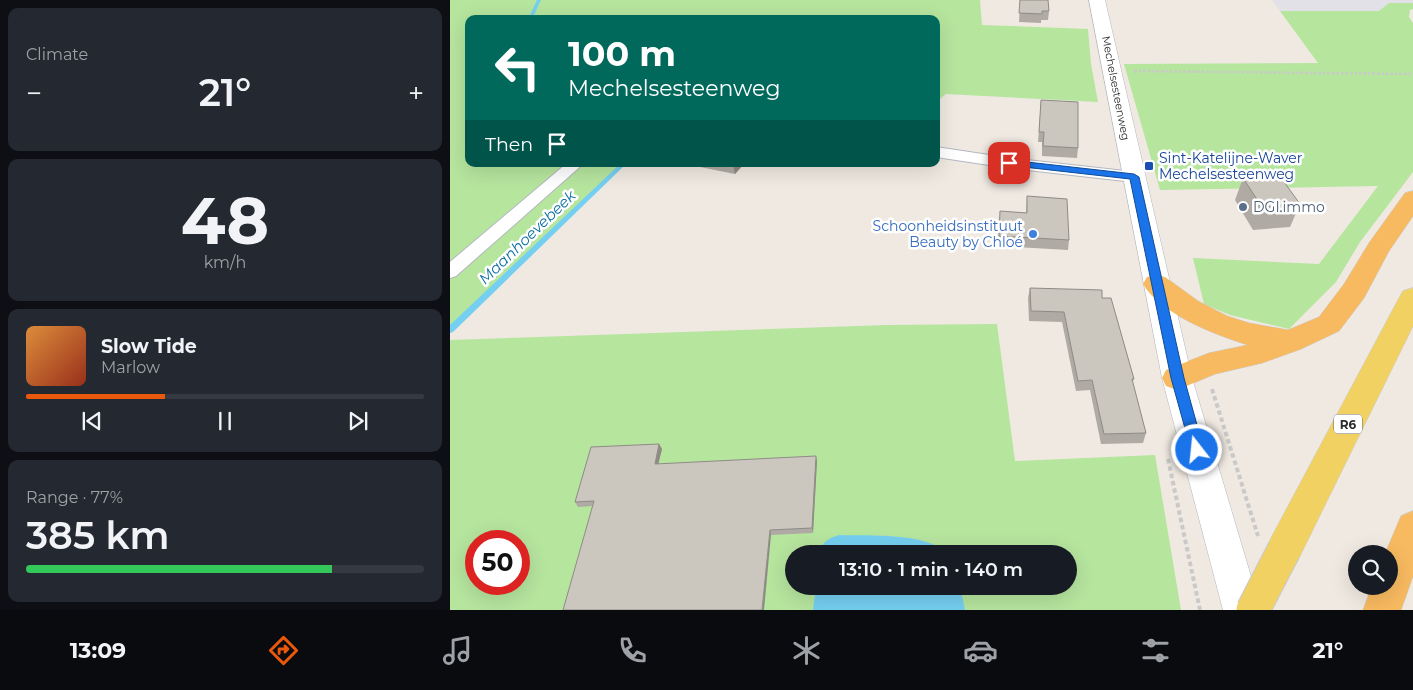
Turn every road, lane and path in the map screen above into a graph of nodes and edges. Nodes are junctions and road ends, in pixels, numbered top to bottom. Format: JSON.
{"nodes":[{"id":1,"x":1097,"y":0,"type":"edge"},
{"id":2,"x":1113,"y":70,"type":"junction"},
{"id":3,"x":1413,"y":74,"type":"edge"},
{"id":4,"x":940,"y":153,"type":"edge"},
{"id":5,"x":572,"y":167,"type":"edge"},
{"id":6,"x":1134,"y":177,"type":"junction"},
{"id":7,"x":1413,"y":198,"type":"edge"},
{"id":8,"x":450,"y":272,"type":"edge"},
{"id":9,"x":1156,"y":284,"type":"junction"},
{"id":10,"x":1413,"y":298,"type":"edge"},
{"id":11,"x":1292,"y":341,"type":"junction"},
{"id":12,"x":1209,"y":364,"type":"junction"},
{"id":13,"x":1177,"y":378,"type":"junction"},
{"id":14,"x":1413,"y":527,"type":"edge"},
{"id":15,"x":1272,"y":547,"type":"junction"},
{"id":16,"x":1242,"y":610,"type":"edge"},
{"id":17,"x":1253,"y":610,"type":"edge"},
{"id":18,"x":1382,"y":610,"type":"edge"}],
"edges":[{"from":1,"to":2,"type":"main road","name":"Mechelsesteenweg"},
{"from":2,"to":3,"type":"path"},
{"from":2,"to":6,"type":"main road","name":"Mechelsesteenweg"},
{"from":4,"to":6,"type":"street"},
{"from":5,"to":8,"type":"street"},
{"from":6,"to":9,"type":"main road","name":"Mechelsesteenweg"},
{"from":7,"to":11,"type":"highway"},
{"from":9,"to":11,"type":"highway"},
{"from":9,"to":13,"type":"main road","name":"Mechelsesteenweg"},
{"from":10,"to":15,"type":"main road","number":"R6"},
{"from":11,"to":12,"type":"highway"},
{"from":12,"to":13,"type":"highway"},
{"from":12,"to":15,"type":"path"},
{"from":13,"to":16,"type":"main road","name":"Mechelsesteenweg"},
{"from":14,"to":18,"type":"highway"},
{"from":15,"to":17,"type":"main road","number":"R6","bridge":true}]}
